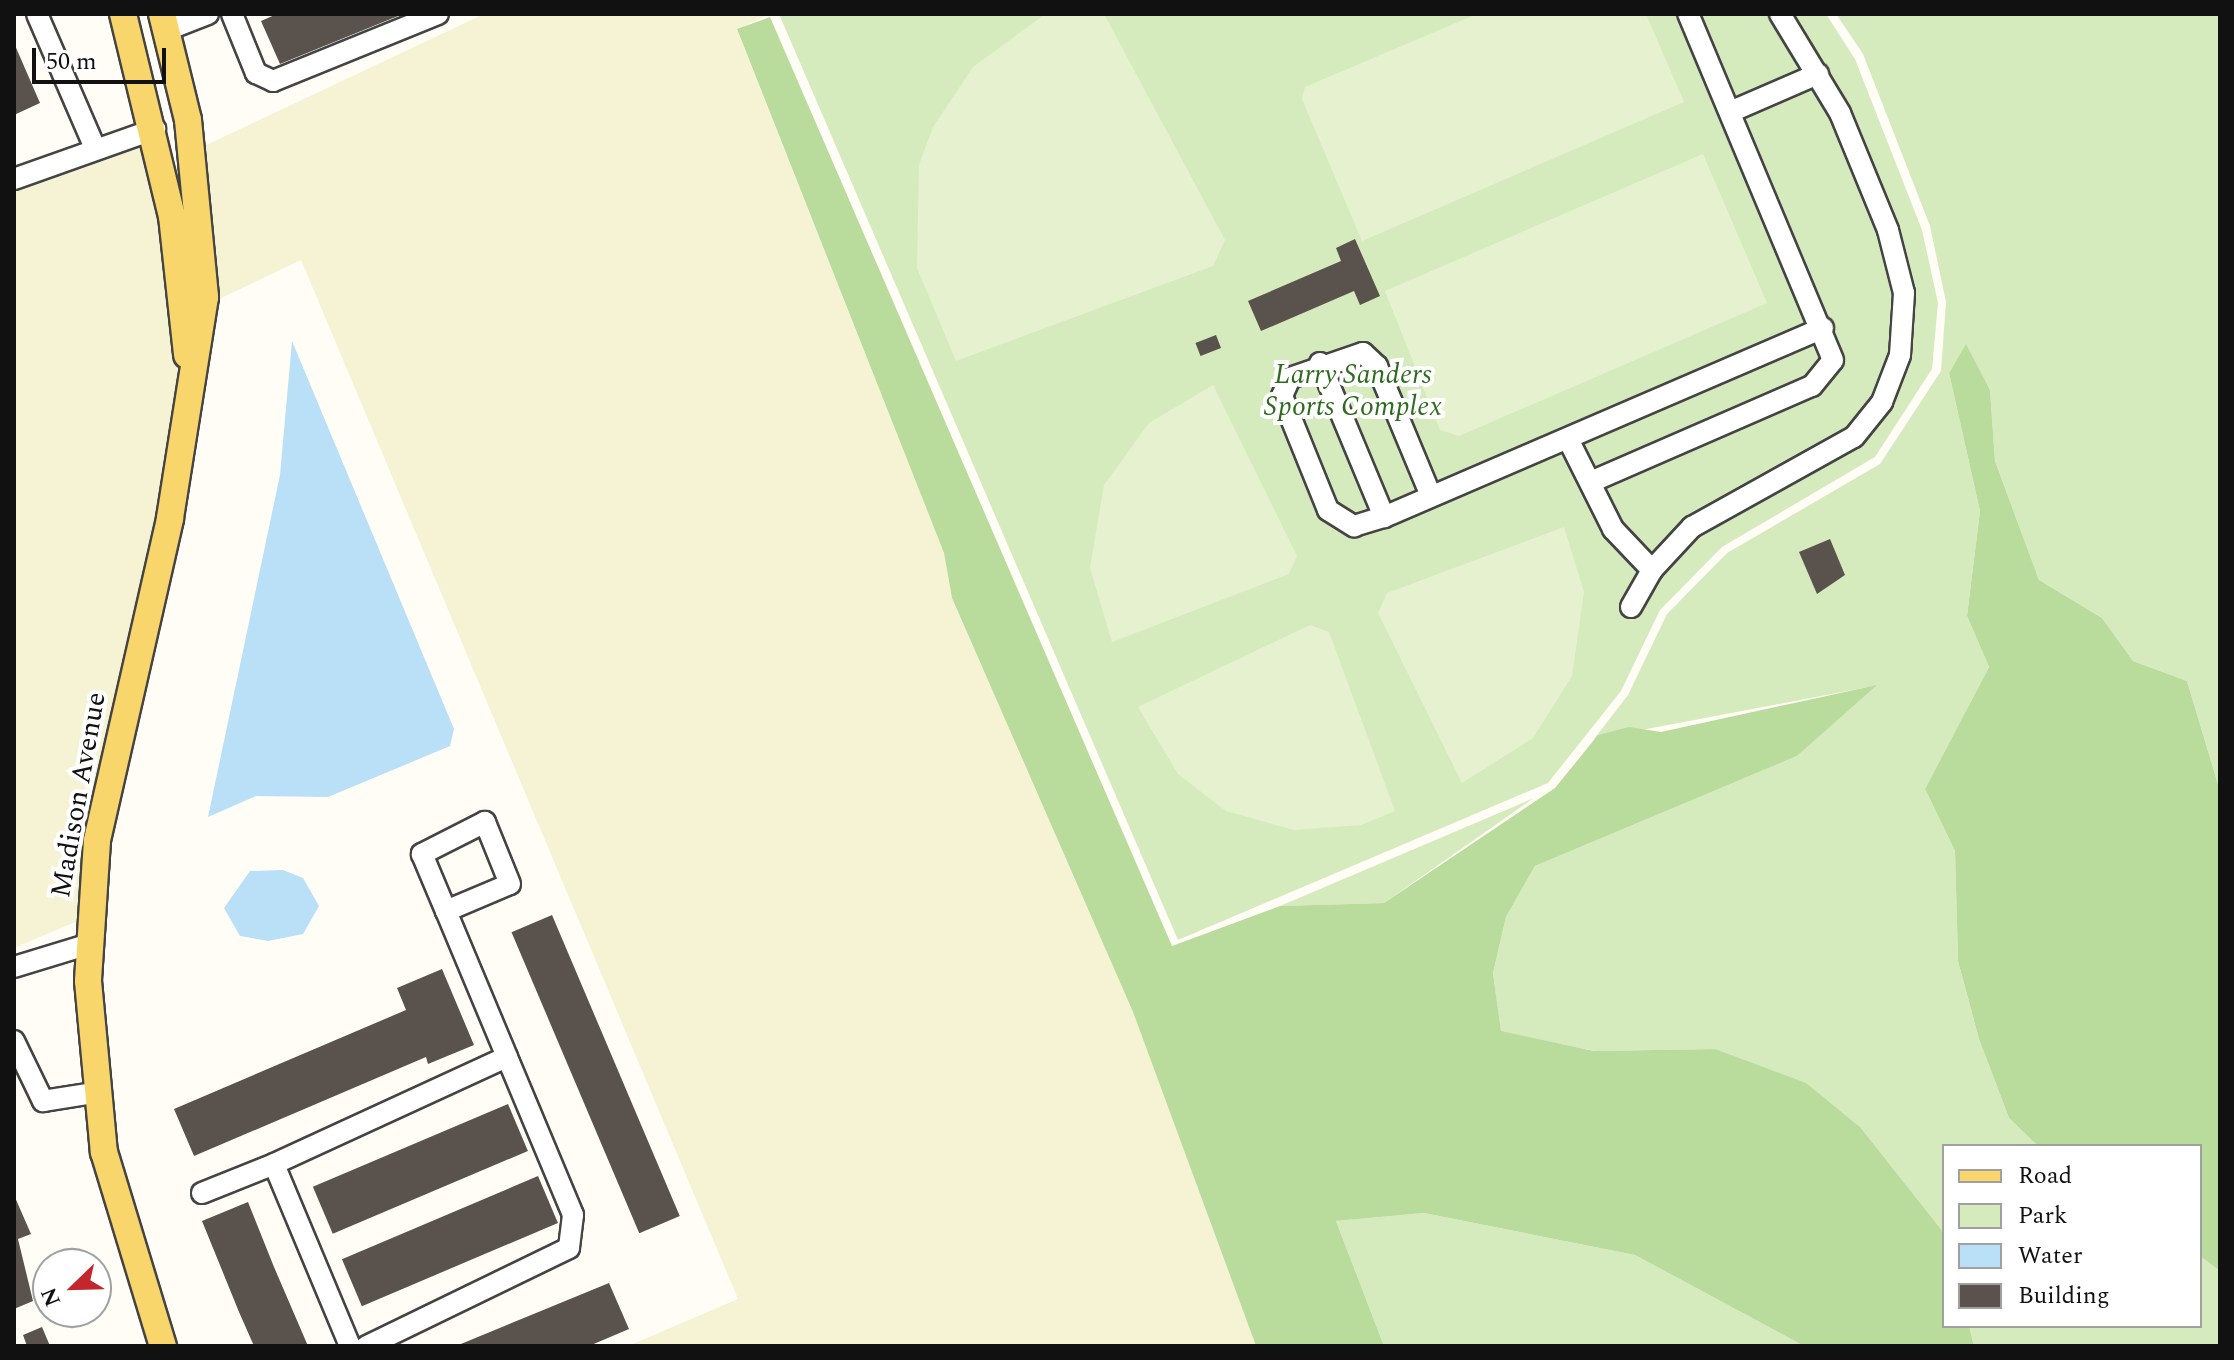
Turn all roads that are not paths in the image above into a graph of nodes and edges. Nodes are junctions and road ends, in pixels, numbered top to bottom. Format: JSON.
{"nodes":[{"id":1,"x":37,"y":14,"type":"edge"},
{"id":2,"x":123,"y":14,"type":"edge"},
{"id":3,"x":208,"y":14,"type":"edge"},
{"id":4,"x":232,"y":14,"type":"edge"},
{"id":5,"x":438,"y":14,"type":"edge"},
{"id":6,"x":1688,"y":14,"type":"edge"},
{"id":7,"x":1780,"y":14,"type":"edge"},
{"id":8,"x":164,"y":22,"type":"edge"},
{"id":9,"x":1818,"y":74,"type":"junction"},
{"id":10,"x":1730,"y":112,"type":"junction"},
{"id":11,"x":155,"y":129,"type":"junction"},
{"id":12,"x":95,"y":148,"type":"junction"},
{"id":13,"x":14,"y":179,"type":"edge"},
{"id":14,"x":1823,"y":328,"type":"junction"},
{"id":15,"x":1320,"y":363,"type":"junction"},
{"id":16,"x":189,"y":395,"type":"junction"},
{"id":17,"x":1568,"y":439,"type":"junction"},
{"id":18,"x":1593,"y":481,"type":"junction"},
{"id":19,"x":1431,"y":496,"type":"junction"},
{"id":20,"x":1384,"y":517,"type":"junction"},
{"id":21,"x":1652,"y":570,"type":"junction"},
{"id":22,"x":1631,"y":607,"type":"dead end"},
{"id":23,"x":446,"y":911,"type":"junction"},
{"id":24,"x":89,"y":944,"type":"junction"},
{"id":25,"x":14,"y":967,"type":"edge"},
{"id":26,"x":14,"y":1041,"type":"edge"},
{"id":27,"x":507,"y":1057,"type":"junction"},
{"id":28,"x":94,"y":1093,"type":"junction"},
{"id":29,"x":274,"y":1164,"type":"junction"},
{"id":30,"x":202,"y":1193,"type":"dead end"},
{"id":31,"x":163,"y":1346,"type":"edge"},
{"id":32,"x":350,"y":1346,"type":"edge"},
{"id":33,"x":367,"y":1346,"type":"edge"}],
"edges":[{"from":1,"to":12,"type":"street"},
{"from":2,"to":11,"type":"main road","name":"Madison Avenue"},
{"from":3,"to":8,"type":"street"},
{"from":4,"to":5,"type":"street"},
{"from":6,"to":10,"type":"street"},
{"from":7,"to":9,"type":"street"},
{"from":8,"to":16,"type":"main road","name":"Madison Avenue"},
{"from":9,"to":10,"type":"street"},
{"from":9,"to":21,"type":"street"},
{"from":10,"to":14,"type":"street"},
{"from":11,"to":12,"type":"street"},
{"from":11,"to":16,"type":"main road","name":"Madison Avenue"},
{"from":12,"to":13,"type":"street"},
{"from":14,"to":17,"type":"street"},
{"from":14,"to":18,"type":"street"},
{"from":15,"to":19,"type":"street"},
{"from":15,"to":20,"type":"street"},
{"from":15,"to":20,"type":"street"},
{"from":16,"to":24,"type":"main road","name":"Madison Avenue"},
{"from":17,"to":18,"type":"street"},
{"from":17,"to":19,"type":"street"},
{"from":18,"to":21,"type":"street"},
{"from":19,"to":20,"type":"street"},
{"from":21,"to":22,"type":"street"},
{"from":23,"to":23,"type":"street"},
{"from":23,"to":27,"type":"street"},
{"from":24,"to":25,"type":"street"},
{"from":24,"to":28,"type":"main road","name":"Madison Avenue"},
{"from":26,"to":28,"type":"street"},
{"from":27,"to":29,"type":"street"},
{"from":27,"to":33,"type":"street"},
{"from":28,"to":31,"type":"main road","name":"Madison Avenue"},
{"from":29,"to":30,"type":"street"},
{"from":29,"to":32,"type":"street"}]}
